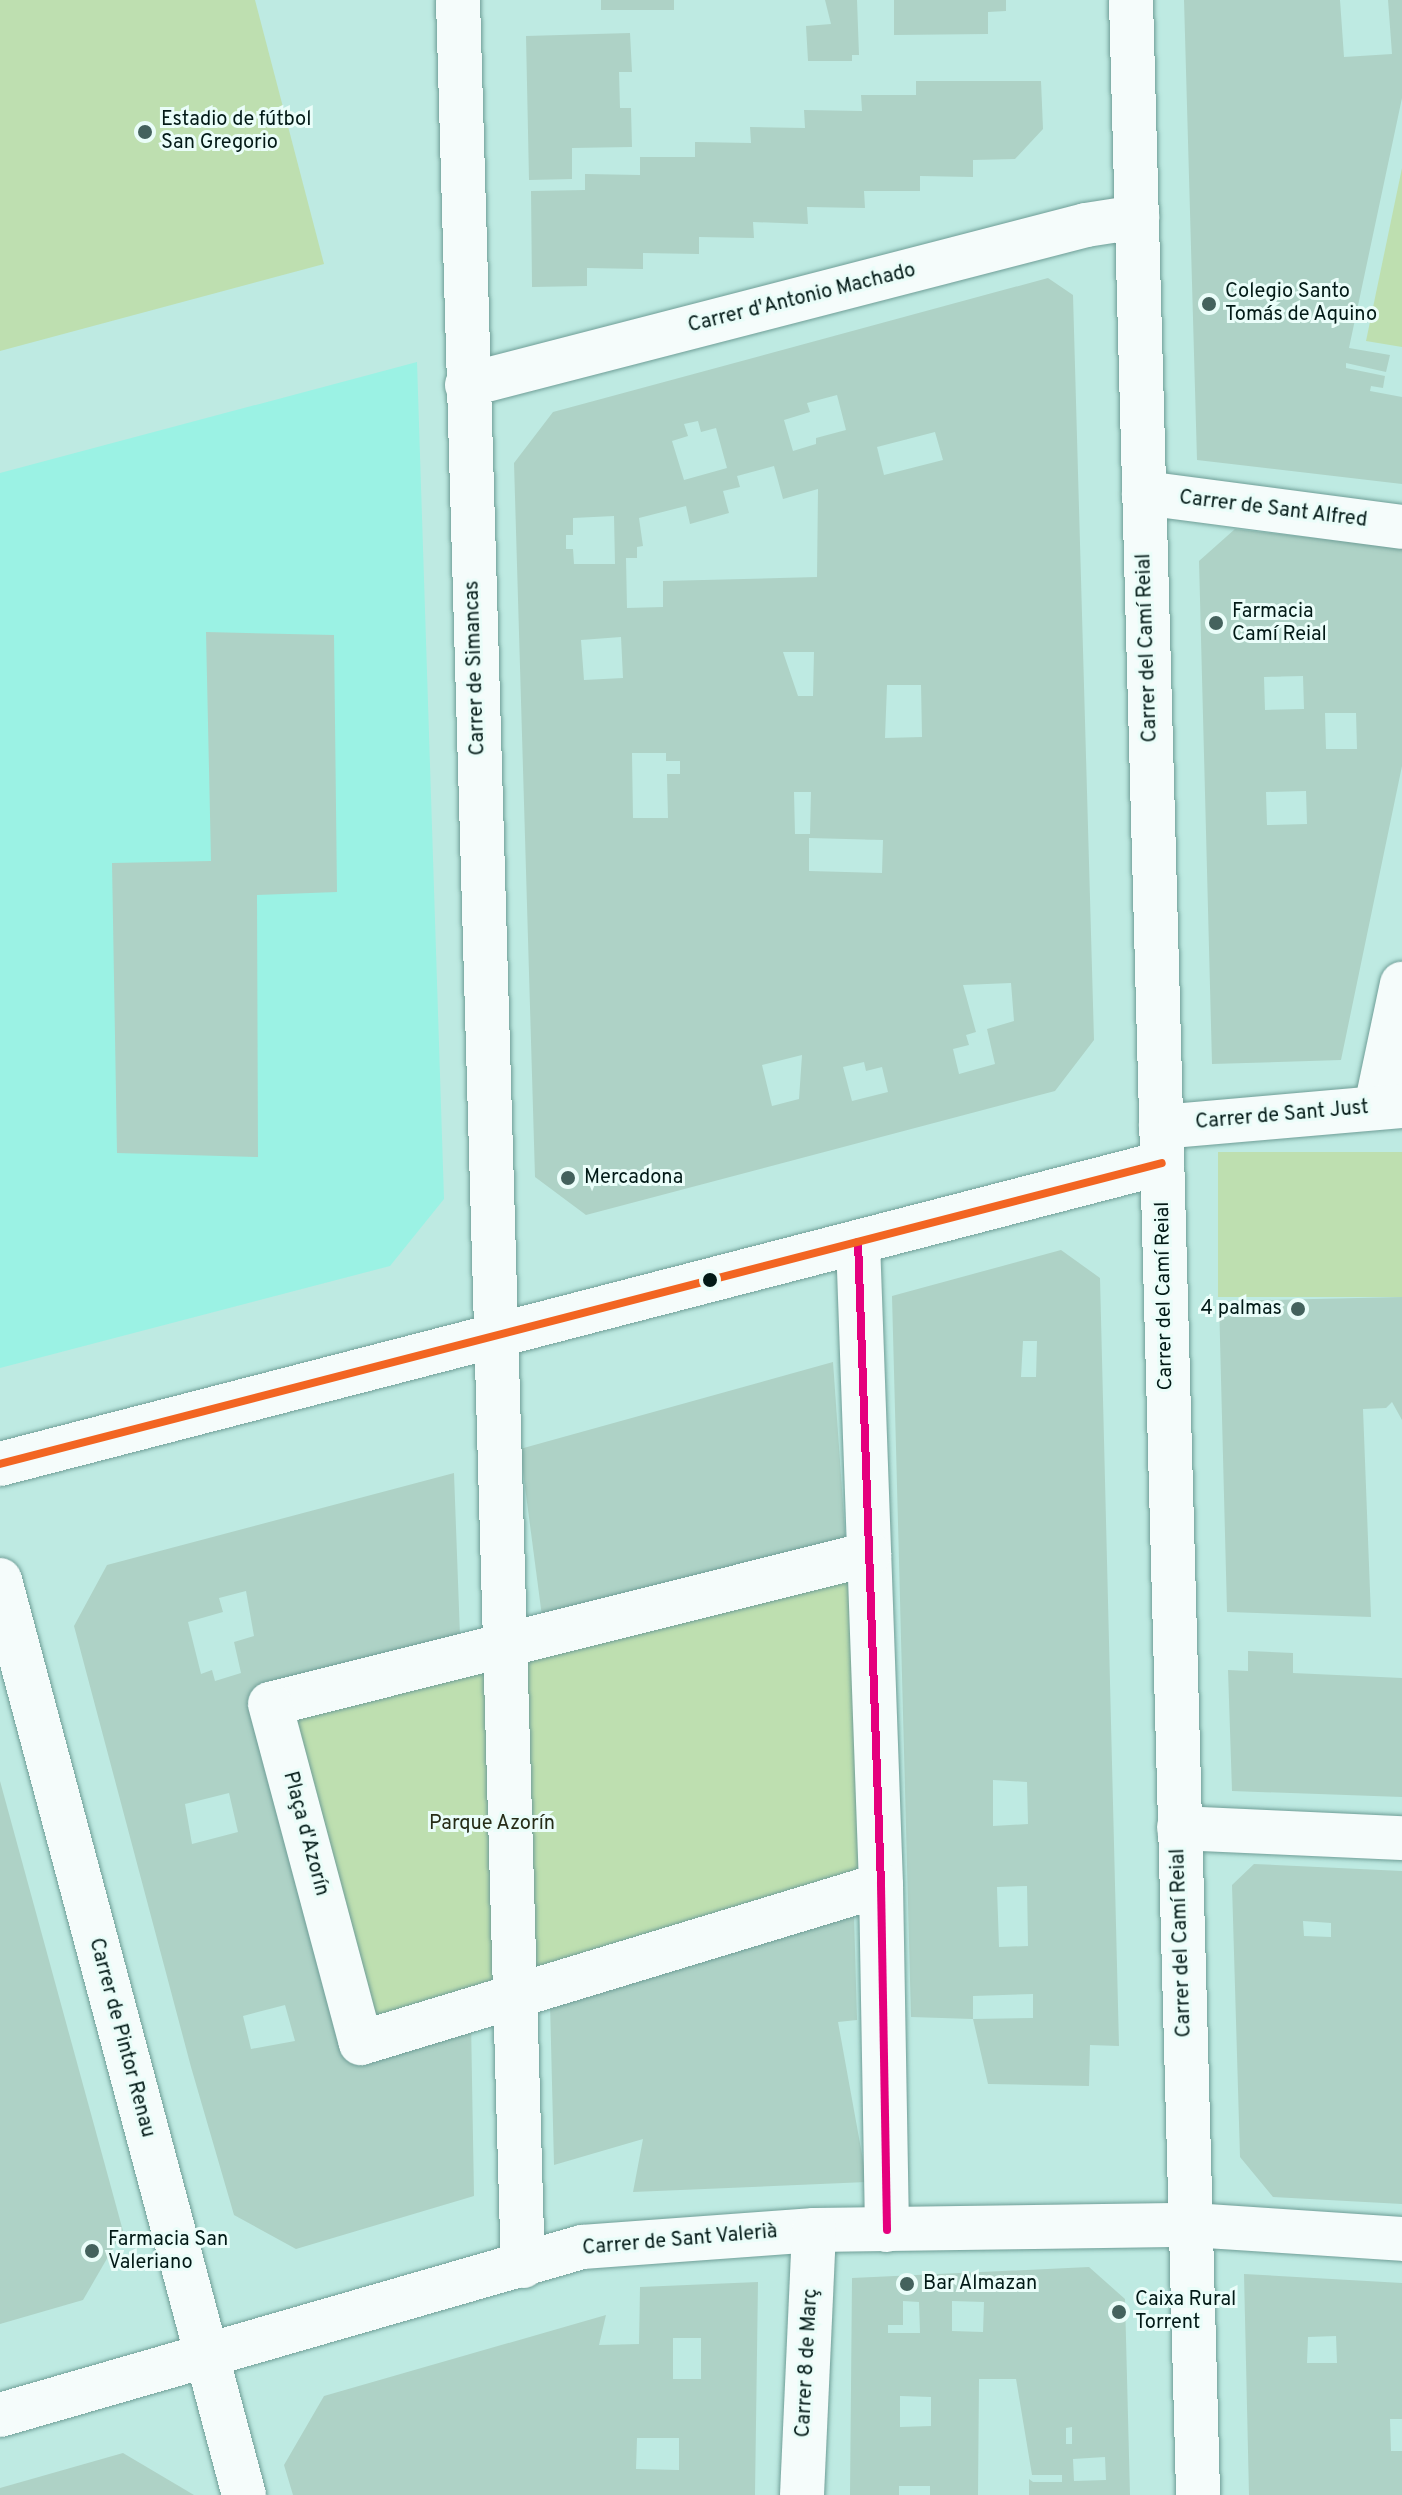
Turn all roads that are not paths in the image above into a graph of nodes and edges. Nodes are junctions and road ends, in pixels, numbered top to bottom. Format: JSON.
{"nodes":[{"id":1,"x":458,"y":0,"type":"edge"},
{"id":2,"x":1131,"y":0,"type":"edge"},
{"id":3,"x":1137,"y":217,"type":"junction"},
{"id":4,"x":467,"y":385,"type":"junction"},
{"id":5,"x":1144,"y":493,"type":"junction"},
{"id":6,"x":1402,"y":527,"type":"edge"},
{"id":7,"x":1402,"y":984,"type":"edge"},
{"id":8,"x":1389,"y":1107,"type":"edge"},
{"id":9,"x":1161,"y":1145,"type":"junction"},
{"id":10,"x":858,"y":1242,"type":"junction"},
{"id":11,"x":496,"y":1335,"type":"junction"},
{"id":12,"x":0,"y":1464,"type":"edge"},
{"id":13,"x":869,"y":1554,"type":"junction"},
{"id":14,"x":0,"y":1580,"type":"edge"},
{"id":15,"x":505,"y":1644,"type":"junction"},
{"id":16,"x":1179,"y":1828,"type":"junction"},
{"id":17,"x":1402,"y":1838,"type":"edge"},
{"id":18,"x":881,"y":1885,"type":"junction"},
{"id":19,"x":515,"y":1998,"type":"junction"},
{"id":20,"x":1192,"y":2225,"type":"junction"},
{"id":21,"x":814,"y":2230,"type":"junction"},
{"id":22,"x":887,"y":2230,"type":"junction"},
{"id":23,"x":1402,"y":2239,"type":"edge"},
{"id":24,"x":523,"y":2266,"type":"junction"},
{"id":25,"x":205,"y":2355,"type":"junction"},
{"id":26,"x":0,"y":2415,"type":"edge"},
{"id":27,"x":244,"y":2495,"type":"edge"},
{"id":28,"x":802,"y":2495,"type":"edge"},
{"id":29,"x":1198,"y":2495,"type":"edge"}],
"edges":[{"from":1,"to":4,"type":"street","name":"Carrer de Simancas"},
{"from":2,"to":3,"type":"street","name":"Carrer del Camí Reial"},
{"from":3,"to":4,"type":"street","name":"Carrer d'Antonio Machado"},
{"from":3,"to":5,"type":"street","name":"Carrer del Camí Reial"},
{"from":4,"to":11,"type":"street","name":"Carrer de Simancas"},
{"from":5,"to":6,"type":"street","name":"Carrer de Sant Alfred"},
{"from":5,"to":9,"type":"street","name":"Carrer del Camí Reial"},
{"from":7,"to":8,"type":"street"},
{"from":8,"to":9,"type":"street","name":"Carrer de Sant Just"},
{"from":9,"to":10,"type":"street","name":"Carrer de Sant Just"},
{"from":9,"to":16,"type":"street","name":"Carrer del Camí Reial"},
{"from":10,"to":11,"type":"street","name":"Carrer de Sant Just"},
{"from":10,"to":13,"type":"street"},
{"from":11,"to":12,"type":"street","name":"Carrer de Sant Just"},
{"from":11,"to":15,"type":"street"},
{"from":13,"to":15,"type":"street","name":"Plaça d'Azorín"},
{"from":13,"to":18,"type":"street"},
{"from":14,"to":25,"type":"street","name":"Carrer de Pintor Renau"},
{"from":15,"to":19,"type":"street"},
{"from":15,"to":19,"type":"street","name":"Plaça d'Azorín"},
{"from":16,"to":17,"type":"street"},
{"from":16,"to":20,"type":"street","name":"Carrer del Camí Reial"},
{"from":18,"to":19,"type":"street","name":"Plaça d'Azorín"},
{"from":18,"to":22,"type":"street"},
{"from":19,"to":24,"type":"street"},
{"from":20,"to":22,"type":"street","name":"Carrer de Sant Valerià"},
{"from":20,"to":23,"type":"street","name":"Carrer de Sant Valerià"},
{"from":20,"to":29,"type":"street","name":"Carrer del Camí Reial"},
{"from":21,"to":22,"type":"street","name":"Carrer de Sant Valerià"},
{"from":21,"to":24,"type":"street","name":"Carrer de Sant Valerià"},
{"from":21,"to":28,"type":"street","name":"Carrer 8 de Març"},
{"from":24,"to":25,"type":"street","name":"Carrer de Sant Valerià"},
{"from":25,"to":26,"type":"street","name":"Carrer de Sant Valerià"},
{"from":25,"to":27,"type":"street","name":"Carrer de Pintor Renau"}]}
